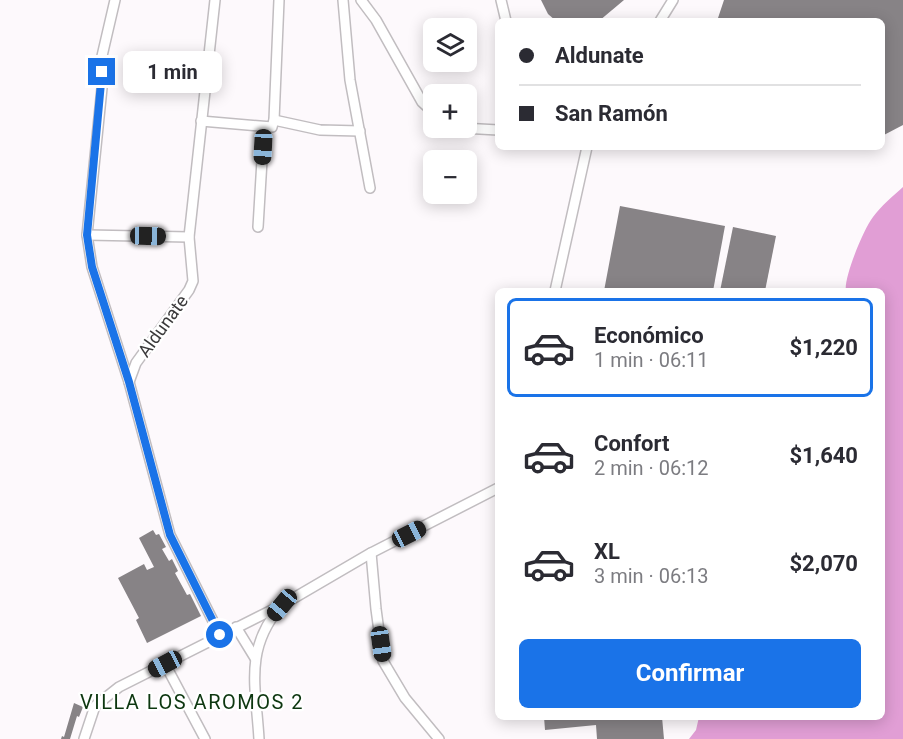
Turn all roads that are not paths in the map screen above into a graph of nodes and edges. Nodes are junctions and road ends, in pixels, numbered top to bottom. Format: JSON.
{"nodes":[{"id":1,"x":115,"y":0,"type":"edge"},
{"id":2,"x":215,"y":0,"type":"edge"},
{"id":3,"x":279,"y":0,"type":"edge"},
{"id":4,"x":344,"y":0,"type":"edge"},
{"id":5,"x":361,"y":0,"type":"edge"},
{"id":6,"x":501,"y":0,"type":"edge"},
{"id":7,"x":673,"y":0,"type":"edge"},
{"id":8,"x":505,"y":18,"type":"edge"},
{"id":9,"x":662,"y":18,"type":"edge"},
{"id":10,"x":423,"y":103,"type":"edge"},
{"id":11,"x":274,"y":120,"type":"junction"},
{"id":12,"x":201,"y":121,"type":"junction"},
{"id":13,"x":264,"y":127,"type":"junction"},
{"id":14,"x":477,"y":129,"type":"edge"},
{"id":15,"x":495,"y":130,"type":"edge"},
{"id":16,"x":360,"y":131,"type":"junction"},
{"id":17,"x":586,"y":150,"type":"edge"},
{"id":18,"x":370,"y":188,"type":"dead end"},
{"id":19,"x":258,"y":227,"type":"dead end"},
{"id":20,"x":87,"y":235,"type":"junction"},
{"id":21,"x":189,"y":237,"type":"junction"},
{"id":22,"x":556,"y":288,"type":"edge"},
{"id":23,"x":129,"y":382,"type":"junction"},
{"id":24,"x":495,"y":490,"type":"edge"},
{"id":25,"x":371,"y":553,"type":"junction"},
{"id":26,"x":282,"y":605,"type":"junction"},
{"id":27,"x":236,"y":627,"type":"junction"},
{"id":28,"x":220,"y":635,"type":"junction"},
{"id":29,"x":255,"y":658,"type":"junction"},
{"id":30,"x":165,"y":664,"type":"junction"},
{"id":31,"x":436,"y":736,"type":"edge"},
{"id":32,"x":86,"y":738,"type":"edge"},
{"id":33,"x":205,"y":739,"type":"edge"},
{"id":34,"x":259,"y":739,"type":"edge"}],
"edges":[{"from":1,"to":20,"type":"street"},
{"from":2,"to":12,"type":"street","name":"Aldunate"},
{"from":3,"to":11,"type":"street"},
{"from":4,"to":16,"type":"street"},
{"from":5,"to":10,"type":"street"},
{"from":6,"to":8,"type":"street"},
{"from":7,"to":9,"type":"street"},
{"from":11,"to":13,"type":"street"},
{"from":11,"to":16,"type":"street"},
{"from":12,"to":13,"type":"street"},
{"from":12,"to":21,"type":"street","name":"Aldunate"},
{"from":13,"to":19,"type":"street"},
{"from":14,"to":15,"type":"street"},
{"from":16,"to":18,"type":"street"},
{"from":17,"to":22,"type":"street"},
{"from":20,"to":21,"type":"street"},
{"from":20,"to":23,"type":"street"},
{"from":21,"to":23,"type":"street","name":"Aldunate"},
{"from":23,"to":28,"type":"street"},
{"from":24,"to":25,"type":"street"},
{"from":25,"to":26,"type":"street"},
{"from":25,"to":31,"type":"street"},
{"from":26,"to":27,"type":"street"},
{"from":26,"to":29,"type":"street"},
{"from":27,"to":28,"type":"street"},
{"from":27,"to":29,"type":"street"},
{"from":28,"to":30,"type":"street"},
{"from":29,"to":34,"type":"street"},
{"from":30,"to":32,"type":"street"},
{"from":30,"to":33,"type":"street"}]}
